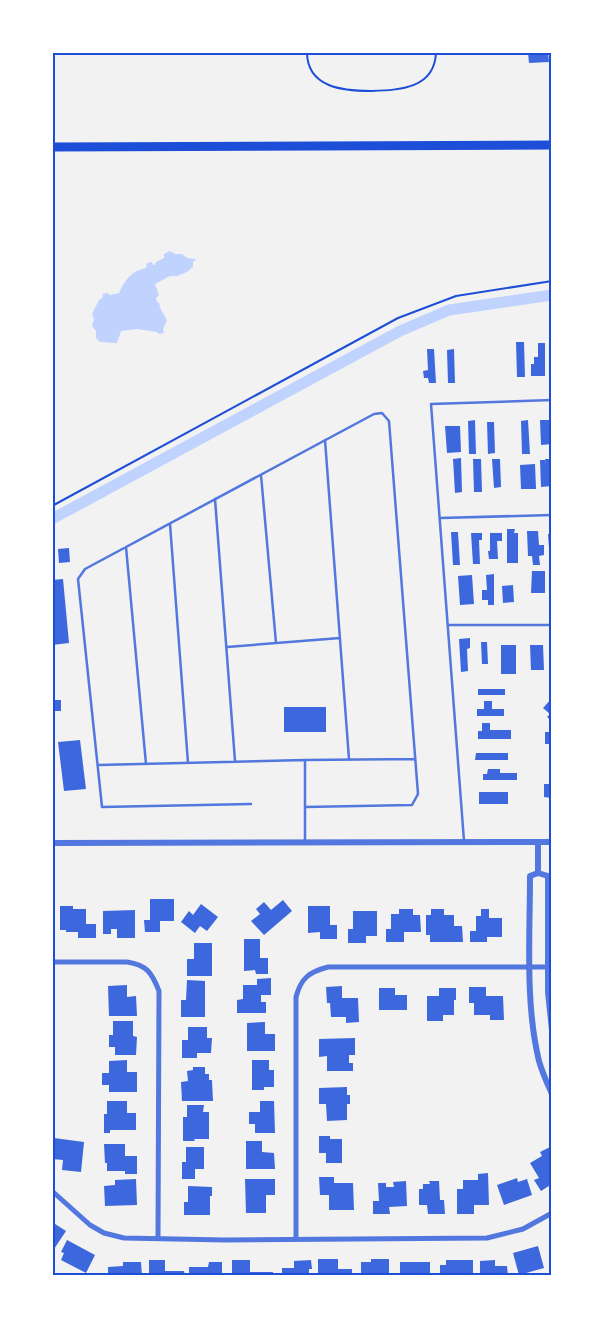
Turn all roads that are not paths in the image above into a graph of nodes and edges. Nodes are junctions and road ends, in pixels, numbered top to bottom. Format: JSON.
{"nodes":[{"id":1,"x":552,"y":145,"type":"edge"},
{"id":2,"x":52,"y":147,"type":"edge"},
{"id":3,"x":552,"y":400,"type":"edge"},
{"id":4,"x":325,"y":440,"type":"junction"},
{"id":5,"x":261,"y":475,"type":"junction"},
{"id":6,"x":215,"y":500,"type":"junction"},
{"id":7,"x":552,"y":515,"type":"edge"},
{"id":8,"x":440,"y":518,"type":"junction"},
{"id":9,"x":170,"y":524,"type":"junction"},
{"id":10,"x":126,"y":547,"type":"junction"},
{"id":11,"x":448,"y":625,"type":"junction"},
{"id":12,"x":552,"y":625,"type":"edge"},
{"id":13,"x":340,"y":638,"type":"junction"},
{"id":14,"x":276,"y":643,"type":"junction"},
{"id":15,"x":226,"y":648,"type":"junction"},
{"id":16,"x":349,"y":759,"type":"junction"},
{"id":17,"x":415,"y":759,"type":"junction"},
{"id":18,"x":305,"y":760,"type":"junction"},
{"id":19,"x":235,"y":761,"type":"junction"},
{"id":20,"x":188,"y":763,"type":"junction"},
{"id":21,"x":146,"y":764,"type":"junction"},
{"id":22,"x":98,"y":765,"type":"junction"},
{"id":23,"x":252,"y":804,"type":"dead end"},
{"id":24,"x":305,"y":808,"type":"junction"},
{"id":25,"x":305,"y":842,"type":"junction"},
{"id":26,"x":464,"y":842,"type":"junction"},
{"id":27,"x":538,"y":842,"type":"junction"},
{"id":28,"x":552,"y":842,"type":"edge"},
{"id":29,"x":52,"y":843,"type":"edge"},
{"id":30,"x":538,"y":873,"type":"junction"},
{"id":31,"x":52,"y":962,"type":"edge"},
{"id":32,"x":530,"y":967,"type":"junction"},
{"id":33,"x":548,"y":967,"type":"junction"},
{"id":34,"x":552,"y":1030,"type":"edge"},
{"id":35,"x":552,"y":1094,"type":"edge"},
{"id":36,"x":52,"y":1191,"type":"edge"},
{"id":37,"x":552,"y":1213,"type":"edge"},
{"id":38,"x":158,"y":1238,"type":"junction"},
{"id":39,"x":296,"y":1239,"type":"junction"}],
"edges":[{"from":1,"to":2,"type":"highway"},
{"from":3,"to":8,"type":"lane"},
{"from":4,"to":5,"type":"lane"},
{"from":4,"to":13,"type":"lane"},
{"from":4,"to":17,"type":"lane"},
{"from":5,"to":6,"type":"lane"},
{"from":5,"to":14,"type":"lane"},
{"from":6,"to":9,"type":"lane"},
{"from":6,"to":15,"type":"lane"},
{"from":7,"to":8,"type":"lane"},
{"from":8,"to":11,"type":"lane"},
{"from":9,"to":10,"type":"lane"},
{"from":9,"to":20,"type":"lane"},
{"from":10,"to":21,"type":"lane"},
{"from":10,"to":22,"type":"lane"},
{"from":11,"to":12,"type":"lane"},
{"from":11,"to":26,"type":"lane"},
{"from":13,"to":14,"type":"lane"},
{"from":13,"to":16,"type":"lane"},
{"from":14,"to":15,"type":"lane"},
{"from":15,"to":19,"type":"lane"},
{"from":16,"to":17,"type":"lane"},
{"from":16,"to":18,"type":"lane"},
{"from":17,"to":24,"type":"lane"},
{"from":18,"to":19,"type":"lane"},
{"from":18,"to":24,"type":"lane"},
{"from":19,"to":20,"type":"lane"},
{"from":20,"to":21,"type":"lane"},
{"from":21,"to":22,"type":"lane"},
{"from":22,"to":23,"type":"lane"},
{"from":24,"to":25,"type":"lane"},
{"from":25,"to":26,"type":"street"},
{"from":25,"to":29,"type":"street"},
{"from":26,"to":27,"type":"street"},
{"from":27,"to":28,"type":"street"},
{"from":27,"to":30,"type":"street"},
{"from":30,"to":32,"type":"street"},
{"from":30,"to":33,"type":"street"},
{"from":31,"to":38,"type":"street"},
{"from":32,"to":33,"type":"street"},
{"from":32,"to":35,"type":"street"},
{"from":32,"to":39,"type":"street"},
{"from":33,"to":34,"type":"street"},
{"from":36,"to":38,"type":"street"},
{"from":37,"to":39,"type":"street"},
{"from":38,"to":39,"type":"street"}]}
